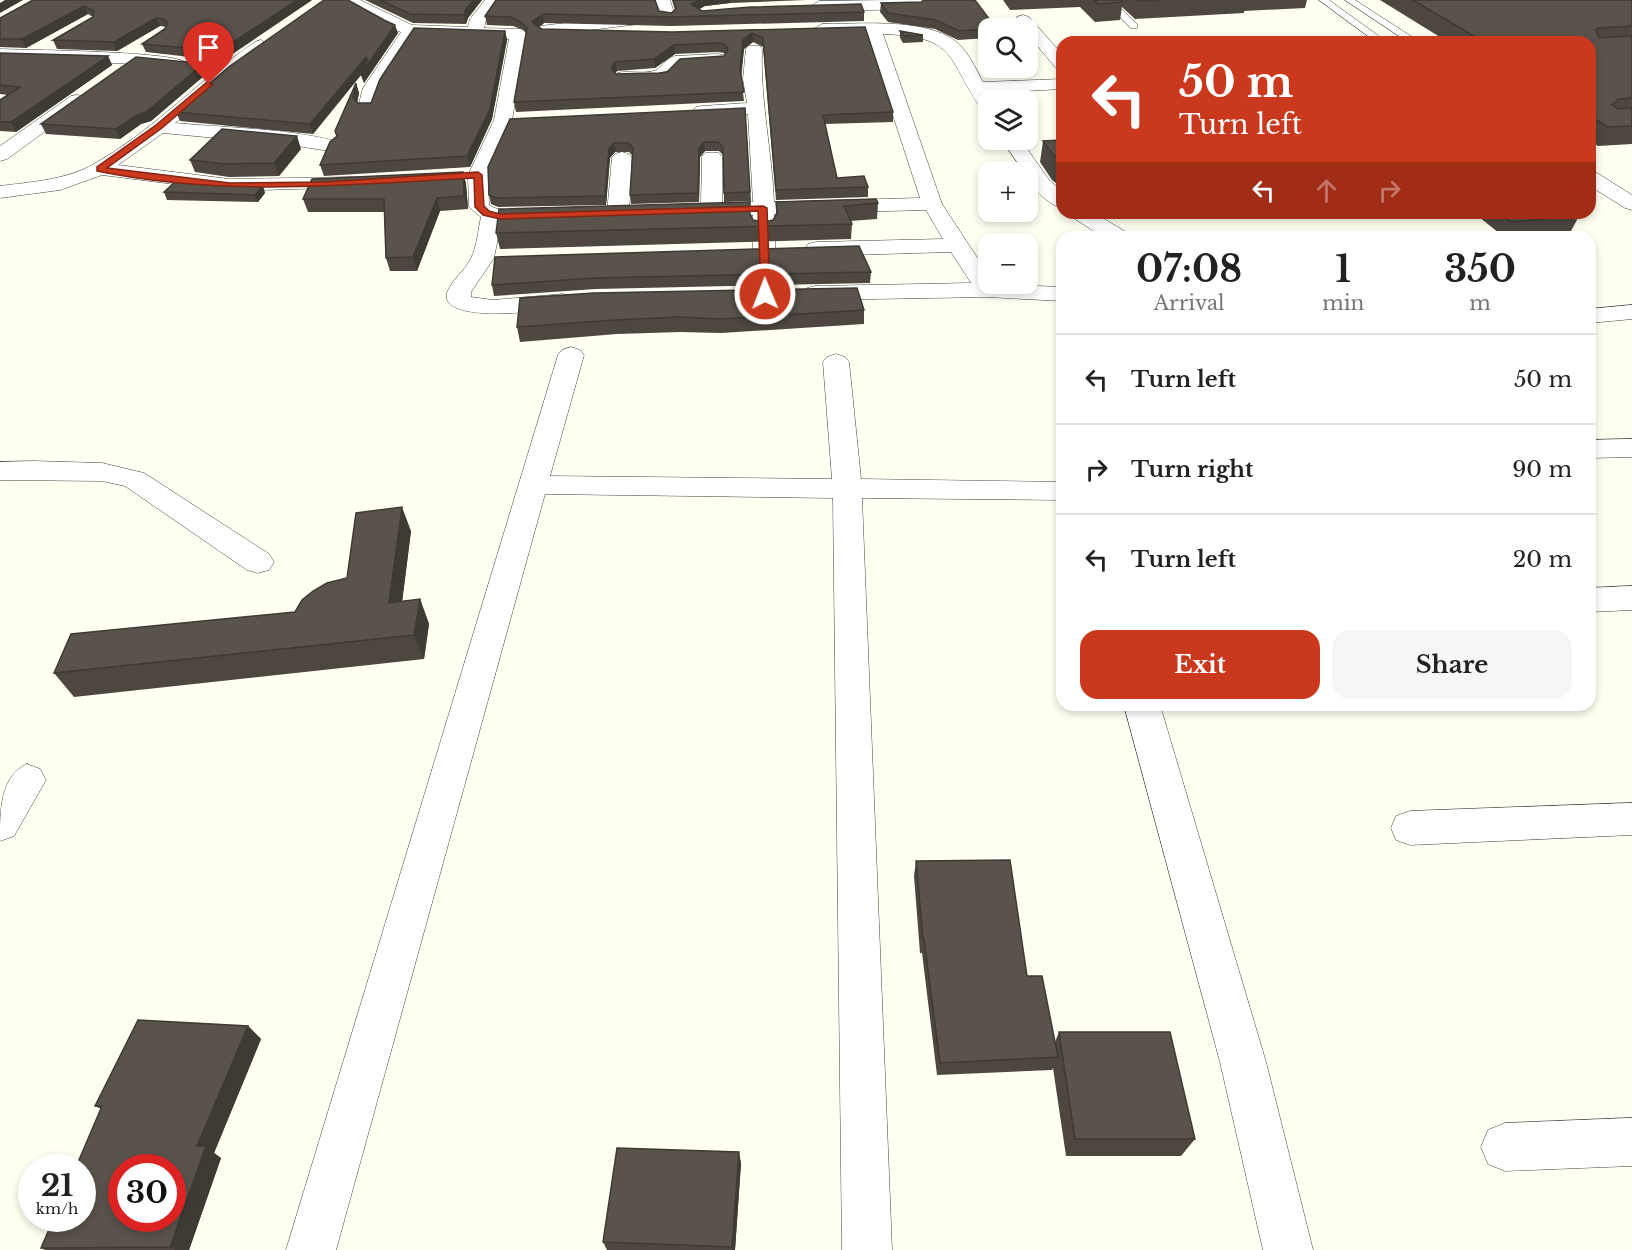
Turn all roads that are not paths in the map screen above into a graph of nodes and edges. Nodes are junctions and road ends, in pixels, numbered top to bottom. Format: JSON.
{"nodes":[{"id":1,"x":493,"y":0,"type":"edge"},
{"id":2,"x":662,"y":0,"type":"edge"},
{"id":3,"x":1107,"y":0,"type":"edge"},
{"id":4,"x":1323,"y":0,"type":"edge"},
{"id":5,"x":1349,"y":0,"type":"edge"},
{"id":6,"x":353,"y":1,"type":"edge"},
{"id":7,"x":920,"y":2,"type":"edge"},
{"id":8,"x":825,"y":6,"type":"junction"},
{"id":9,"x":807,"y":7,"type":"edge"},
{"id":10,"x":1134,"y":26,"type":"dead end"},
{"id":11,"x":829,"y":29,"type":"junction"},
{"id":12,"x":873,"y":29,"type":"junction"},
{"id":13,"x":410,"y":30,"type":"junction"},
{"id":14,"x":544,"y":30,"type":"junction"},
{"id":15,"x":809,"y":30,"type":"edge"},
{"id":16,"x":475,"y":31,"type":"junction"},
{"id":17,"x":279,"y":33,"type":"edge"},
{"id":18,"x":643,"y":33,"type":"edge"},
{"id":19,"x":516,"y":34,"type":"junction"},
{"id":20,"x":1374,"y":36,"type":"edge"},
{"id":21,"x":1406,"y":36,"type":"edge"},
{"id":22,"x":935,"y":37,"type":"junction"},
{"id":23,"x":1038,"y":37,"type":"edge"},
{"id":24,"x":60,"y":38,"type":"edge"},
{"id":25,"x":754,"y":49,"type":"dead end"},
{"id":26,"x":0,"y":54,"type":"edge"},
{"id":27,"x":30,"y":55,"type":"junction"},
{"id":28,"x":1056,"y":57,"type":"edge"},
{"id":29,"x":718,"y":59,"type":"edge"},
{"id":30,"x":190,"y":64,"type":"edge"},
{"id":31,"x":0,"y":72,"type":"edge"},
{"id":32,"x":1056,"y":84,"type":"edge"},
{"id":33,"x":976,"y":88,"type":"junction"},
{"id":34,"x":978,"y":91,"type":"edge"},
{"id":35,"x":87,"y":93,"type":"edge"},
{"id":36,"x":626,"y":96,"type":"edge"},
{"id":37,"x":367,"y":107,"type":"edge"},
{"id":38,"x":757,"y":108,"type":"junction"},
{"id":39,"x":686,"y":112,"type":"edge"},
{"id":40,"x":525,"y":119,"type":"edge"},
{"id":41,"x":502,"y":120,"type":"junction"},
{"id":42,"x":159,"y":127,"type":"junction"},
{"id":43,"x":328,"y":145,"type":"edge"},
{"id":44,"x":1018,"y":150,"type":"edge"},
{"id":45,"x":0,"y":155,"type":"edge"},
{"id":46,"x":712,"y":157,"type":"dead end"},
{"id":47,"x":622,"y":158,"type":"dead end"},
{"id":48,"x":100,"y":169,"type":"junction"},
{"id":49,"x":478,"y":175,"type":"junction"},
{"id":50,"x":456,"y":176,"type":"edge"},
{"id":51,"x":1596,"y":181,"type":"edge"},
{"id":52,"x":369,"y":182,"type":"edge"},
{"id":53,"x":0,"y":192,"type":"edge"},
{"id":54,"x":1056,"y":197,"type":"edge"},
{"id":55,"x":932,"y":204,"type":"junction"},
{"id":56,"x":1632,"y":204,"type":"edge"},
{"id":57,"x":763,"y":208,"type":"junction"},
{"id":58,"x":711,"y":210,"type":"junction"},
{"id":59,"x":688,"y":211,"type":"edge"},
{"id":60,"x":641,"y":212,"type":"edge"},
{"id":61,"x":594,"y":213,"type":"edge"},
{"id":62,"x":618,"y":213,"type":"junction"},
{"id":63,"x":559,"y":214,"type":"edge"},
{"id":64,"x":492,"y":215,"type":"junction"},
{"id":65,"x":1089,"y":219,"type":"edge"},
{"id":66,"x":1108,"y":231,"type":"edge"},
{"id":67,"x":958,"y":244,"type":"junction"},
{"id":68,"x":765,"y":251,"type":"junction"},
{"id":69,"x":741,"y":252,"type":"edge"},
{"id":70,"x":506,"y":257,"type":"edge"},
{"id":71,"x":483,"y":258,"type":"junction"},
{"id":72,"x":978,"y":276,"type":"edge"},
{"id":73,"x":978,"y":290,"type":"edge"},
{"id":74,"x":1038,"y":293,"type":"edge"},
{"id":75,"x":1056,"y":294,"type":"edge"},
{"id":76,"x":584,"y":299,"type":"edge"},
{"id":77,"x":1632,"y":312,"type":"edge"},
{"id":78,"x":1596,"y":315,"type":"edge"},
{"id":79,"x":571,"y":355,"type":"dead end"},
{"id":80,"x":836,"y":362,"type":"dead end"},
{"id":81,"x":1632,"y":448,"type":"edge"},
{"id":82,"x":1596,"y":449,"type":"edge"},
{"id":83,"x":0,"y":471,"type":"edge"},
{"id":84,"x":534,"y":485,"type":"junction"},
{"id":85,"x":847,"y":489,"type":"junction"},
{"id":86,"x":1056,"y":491,"type":"edge"},
{"id":87,"x":258,"y":562,"type":"dead end"},
{"id":88,"x":1632,"y":598,"type":"edge"},
{"id":89,"x":1596,"y":600,"type":"edge"},
{"id":90,"x":1144,"y":711,"type":"edge"},
{"id":91,"x":27,"y":780,"type":"dead end"},
{"id":92,"x":1632,"y":819,"type":"edge"},
{"id":93,"x":0,"y":824,"type":"edge"},
{"id":94,"x":1410,"y":828,"type":"dead end"},
{"id":95,"x":1632,"y":1142,"type":"edge"},
{"id":96,"x":1505,"y":1147,"type":"dead end"},
{"id":97,"x":311,"y":1250,"type":"edge"},
{"id":98,"x":867,"y":1250,"type":"edge"},
{"id":99,"x":1288,"y":1250,"type":"edge"}],
"edges":[{"from":1,"to":16,"type":"street"},
{"from":2,"to":14,"type":"street"},
{"from":3,"to":10,"type":"lane"},
{"from":4,"to":20,"type":"lane"},
{"from":5,"to":21,"type":"lane"},
{"from":6,"to":13,"type":"street"},
{"from":7,"to":8,"type":"street"},
{"from":7,"to":22,"type":"street"},
{"from":8,"to":9,"type":"street"},
{"from":8,"to":11,"type":"street"},
{"from":11,"to":12,"type":"street"},
{"from":11,"to":15,"type":"street"},
{"from":12,"to":22,"type":"street"},
{"from":12,"to":55,"type":"street"},
{"from":13,"to":16,"type":"street"},
{"from":13,"to":37,"type":"street"},
{"from":14,"to":18,"type":"street"},
{"from":14,"to":19,"type":"street"},
{"from":16,"to":19,"type":"street"},
{"from":17,"to":42,"type":"street"},
{"from":19,"to":41,"type":"street"},
{"from":22,"to":33,"type":"street"},
{"from":23,"to":28,"type":"street"},
{"from":24,"to":27,"type":"street"},
{"from":25,"to":38,"type":"street"},
{"from":26,"to":27,"type":"street"},
{"from":27,"to":30,"type":"street"},
{"from":27,"to":31,"type":"street"},
{"from":29,"to":36,"type":"street"},
{"from":32,"to":33,"type":"street"},
{"from":33,"to":34,"type":"street"},
{"from":35,"to":45,"type":"street"},
{"from":38,"to":39,"type":"street"},
{"from":38,"to":57,"type":"street"},
{"from":40,"to":41,"type":"street"},
{"from":41,"to":49,"type":"street"},
{"from":42,"to":43,"type":"street"},
{"from":42,"to":48,"type":"street"},
{"from":44,"to":54,"type":"street"},
{"from":46,"to":58,"type":"street"},
{"from":47,"to":62,"type":"street"},
{"from":48,"to":52,"type":"street"},
{"from":48,"to":53,"type":"street"},
{"from":49,"to":50,"type":"street"},
{"from":49,"to":64,"type":"street"},
{"from":51,"to":56,"type":"street"},
{"from":55,"to":57,"type":"street"},
{"from":55,"to":67,"type":"street"},
{"from":57,"to":58,"type":"street"},
{"from":57,"to":68,"type":"street"},
{"from":58,"to":59,"type":"street"},
{"from":60,"to":62,"type":"street"},
{"from":61,"to":62,"type":"street"},
{"from":63,"to":64,"type":"street"},
{"from":64,"to":71,"type":"street"},
{"from":65,"to":66,"type":"street"},
{"from":67,"to":68,"type":"street"},
{"from":67,"to":72,"type":"street"},
{"from":68,"to":69,"type":"street"},
{"from":68,"to":73,"type":"street"},
{"from":70,"to":71,"type":"street"},
{"from":71,"to":76,"type":"street"},
{"from":74,"to":75,"type":"street"},
{"from":77,"to":78,"type":"street"},
{"from":79,"to":84,"type":"street"},
{"from":80,"to":85,"type":"street"},
{"from":81,"to":82,"type":"street"},
{"from":83,"to":87,"type":"street"},
{"from":84,"to":85,"type":"street"},
{"from":84,"to":97,"type":"street"},
{"from":85,"to":86,"type":"street"},
{"from":85,"to":98,"type":"street"},
{"from":88,"to":89,"type":"street"},
{"from":90,"to":99,"type":"street"},
{"from":91,"to":93,"type":"street"},
{"from":92,"to":94,"type":"street"},
{"from":95,"to":96,"type":"street"}]}
